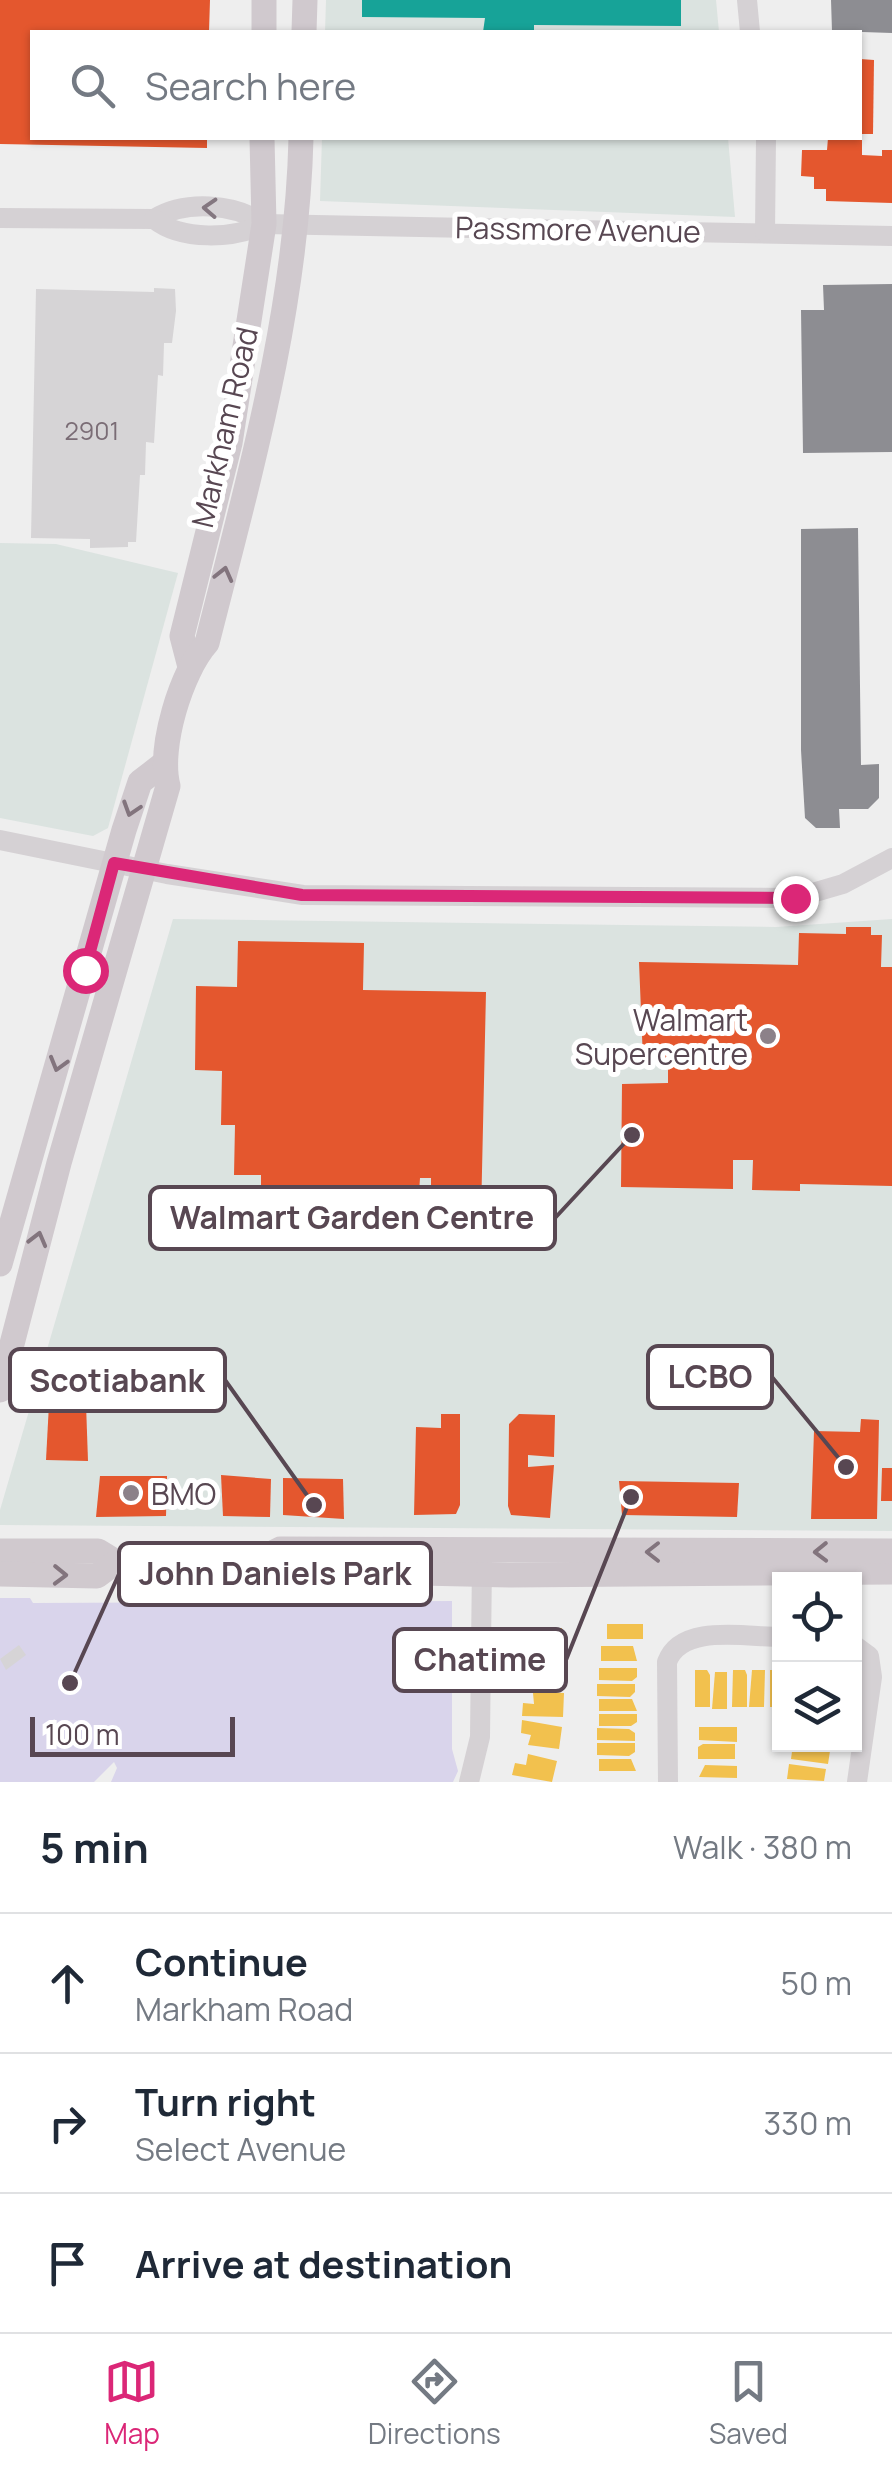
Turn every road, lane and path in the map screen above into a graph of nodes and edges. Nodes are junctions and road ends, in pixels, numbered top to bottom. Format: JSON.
{"nodes":[{"id":1,"x":264,"y":0,"type":"edge"},
{"id":2,"x":304,"y":0,"type":"edge"},
{"id":3,"x":747,"y":0,"type":"edge"},
{"id":4,"x":264,"y":30,"type":"edge"},
{"id":5,"x":304,"y":30,"type":"edge"},
{"id":6,"x":750,"y":30,"type":"edge"},
{"id":7,"x":262,"y":140,"type":"edge"},
{"id":8,"x":301,"y":140,"type":"edge"},
{"id":9,"x":766,"y":140,"type":"edge"},
{"id":10,"x":0,"y":218,"type":"edge"},
{"id":11,"x":264,"y":224,"type":"junction"},
{"id":12,"x":296,"y":225,"type":"junction"},
{"id":13,"x":765,"y":232,"type":"junction"},
{"id":14,"x":892,"y":236,"type":"edge"},
{"id":15,"x":189,"y":663,"type":"junction"},
{"id":16,"x":162,"y":764,"type":"junction"},
{"id":17,"x":0,"y":840,"type":"edge"},
{"id":18,"x":892,"y":858,"type":"edge"},
{"id":19,"x":114,"y":863,"type":"junction"},
{"id":20,"x":143,"y":870,"type":"junction"},
{"id":21,"x":0,"y":1264,"type":"edge"},
{"id":22,"x":0,"y":1390,"type":"edge"},
{"id":23,"x":0,"y":1551,"type":"edge"},
{"id":24,"x":892,"y":1551,"type":"edge"},
{"id":25,"x":116,"y":1562,"type":"junction"},
{"id":26,"x":482,"y":1562,"type":"junction"},
{"id":27,"x":892,"y":1572,"type":"edge"},
{"id":28,"x":0,"y":1574,"type":"edge"},
{"id":29,"x":772,"y":1637,"type":"edge"},
{"id":30,"x":862,"y":1651,"type":"edge"},
{"id":31,"x":469,"y":1782,"type":"edge"},
{"id":32,"x":668,"y":1782,"type":"edge"},
{"id":33,"x":858,"y":1782,"type":"edge"}],
"edges":[{"from":1,"to":4,"type":"main road"},
{"from":2,"to":5,"type":"main road"},
{"from":3,"to":6,"type":"street"},
{"from":7,"to":11,"type":"main road","name":"Markham Road"},
{"from":8,"to":12,"type":"main road","name":"Markham Road"},
{"from":9,"to":13,"type":"street"},
{"from":10,"to":11,"type":"street","name":"Passmore Avenue"},
{"from":11,"to":12,"type":"street","name":"Passmore Avenue"},
{"from":11,"to":15,"type":"main road","name":"Markham Road"},
{"from":12,"to":13,"type":"street","name":"Passmore Avenue"},
{"from":15,"to":12,"type":"main road","name":"Markham Road","one_way":true},
{"from":13,"to":14,"type":"street","name":"Passmore Avenue"},
{"from":15,"to":16,"type":"main road","name":"Markham Road"},
{"from":16,"to":19,"type":"main road","name":"Markham Road","one_way":true},
{"from":16,"to":20,"type":"main road","name":"Markham Road"},
{"from":17,"to":19,"type":"street"},
{"from":18,"to":20,"type":"street"},
{"from":19,"to":20,"type":"street"},
{"from":19,"to":21,"type":"main road","name":"Markham Road","one_way":true},
{"from":22,"to":20,"type":"main road","name":"Markham Road","one_way":true},
{"from":23,"to":25,"type":"main road"},
{"from":24,"to":26,"type":"main road","one_way":true},
{"from":25,"to":26,"type":"main road"},
{"from":28,"to":25,"type":"main road","one_way":true},
{"from":26,"to":27,"type":"main road"},
{"from":26,"to":31,"type":"street"},
{"from":29,"to":32,"type":"street"},
{"from":30,"to":33,"type":"street"}]}
